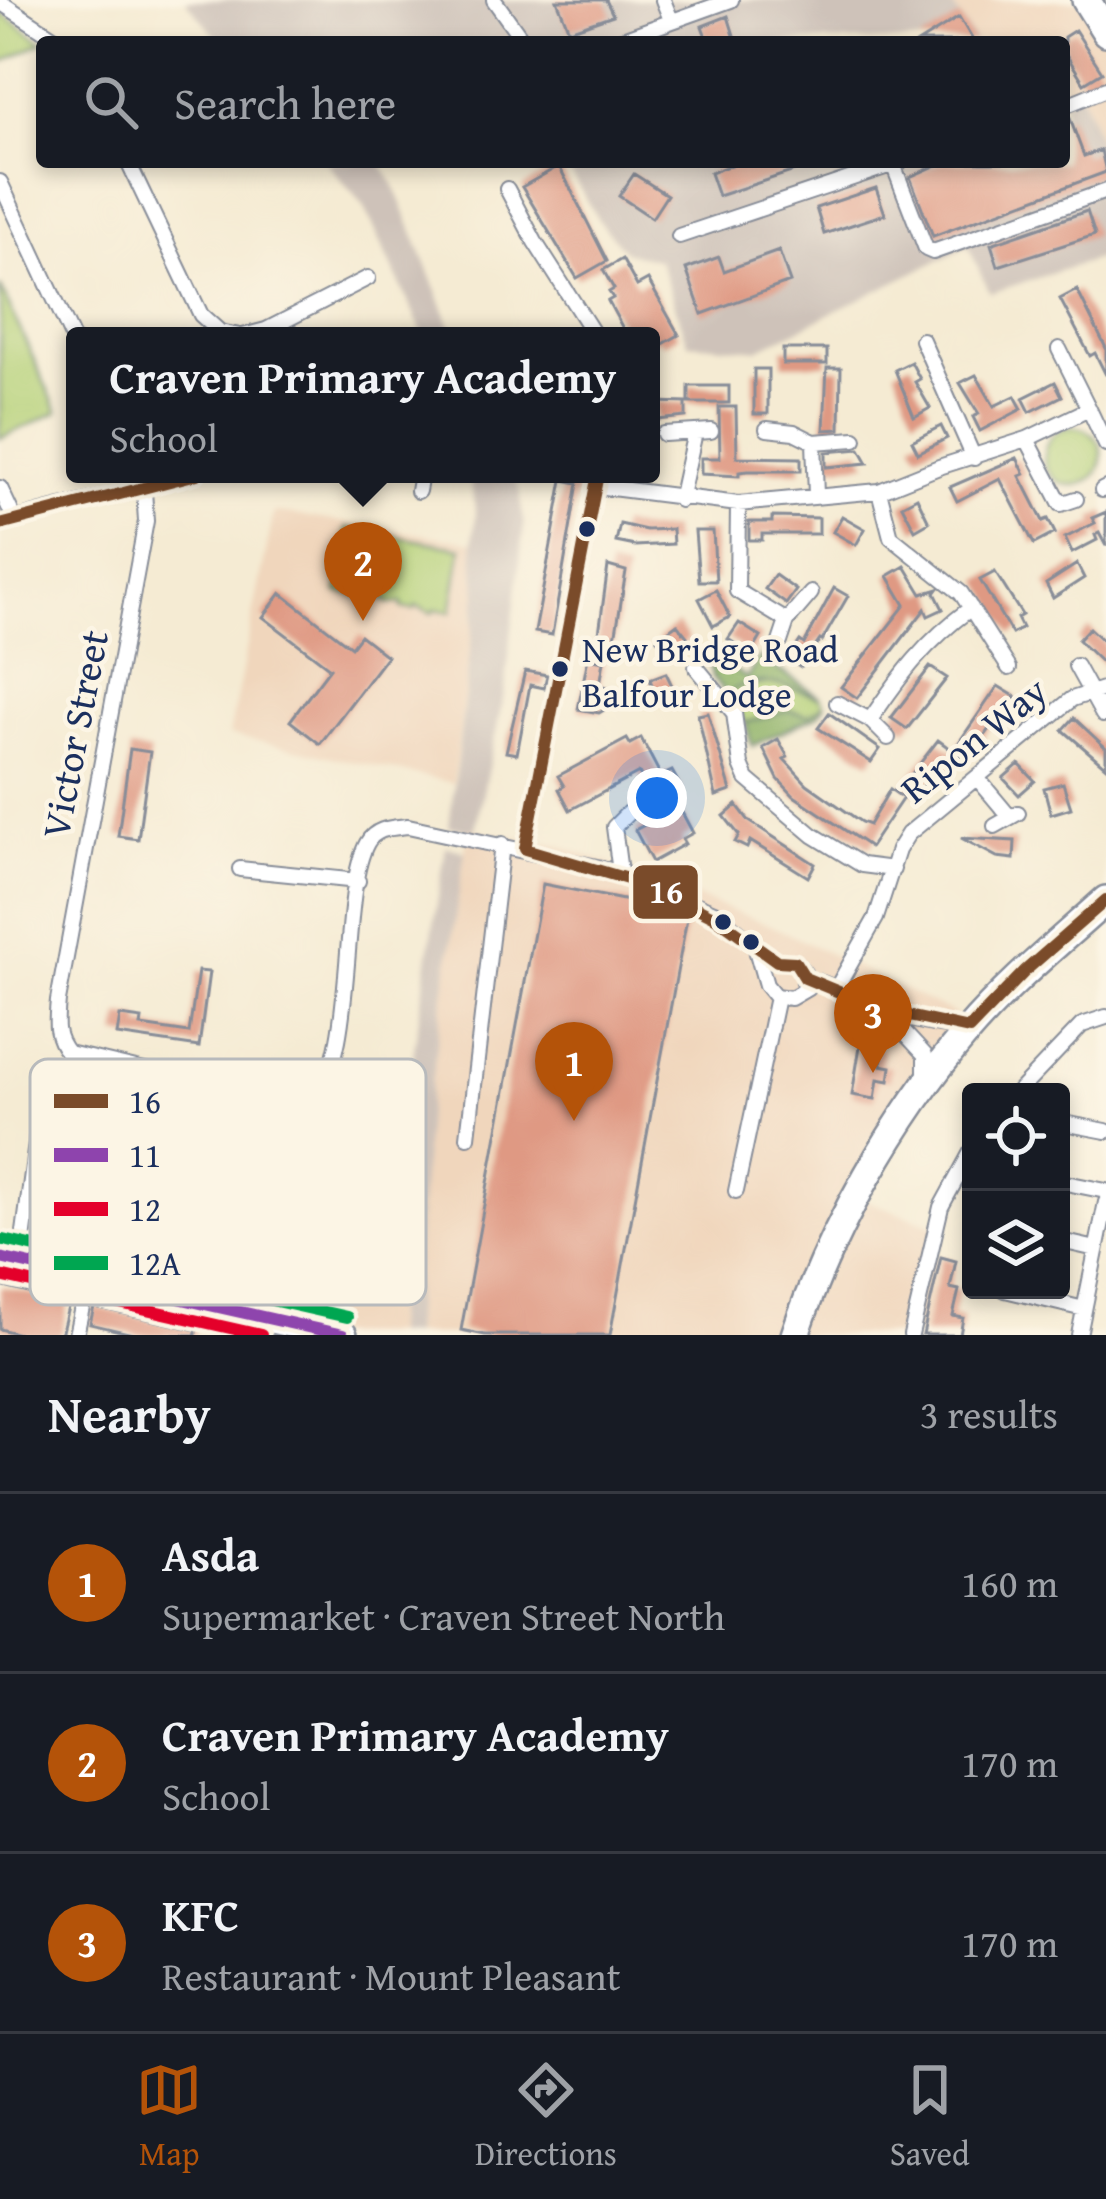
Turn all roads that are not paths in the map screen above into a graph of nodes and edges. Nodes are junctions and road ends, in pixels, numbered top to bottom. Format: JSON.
{"nodes":[{"id":1,"x":494,"y":0,"type":"edge"},
{"id":2,"x":663,"y":0,"type":"edge"},
{"id":3,"x":731,"y":0,"type":"edge"},
{"id":4,"x":1086,"y":0,"type":"edge"},
{"id":5,"x":0,"y":2,"type":"edge"},
{"id":6,"x":671,"y":20,"type":"junction"},
{"id":7,"x":1106,"y":32,"type":"edge"},
{"id":8,"x":52,"y":36,"type":"edge"},
{"id":9,"x":520,"y":36,"type":"edge"},
{"id":10,"x":630,"y":36,"type":"edge"},
{"id":11,"x":1106,"y":89,"type":"edge"},
{"id":12,"x":1070,"y":104,"type":"edge"},
{"id":13,"x":131,"y":168,"type":"edge"},
{"id":14,"x":881,"y":168,"type":"edge"},
{"id":15,"x":898,"y":168,"type":"edge"},
{"id":16,"x":0,"y":182,"type":"edge"},
{"id":17,"x":507,"y":189,"type":"dead end"},
{"id":18,"x":1106,"y":191,"type":"edge"},
{"id":19,"x":679,"y":236,"type":"dead end"},
{"id":20,"x":368,"y":278,"type":"dead end"},
{"id":21,"x":68,"y":327,"type":"edge"},
{"id":22,"x":215,"y":327,"type":"edge"},
{"id":23,"x":274,"y":327,"type":"edge"},
{"id":24,"x":589,"y":327,"type":"edge"},
{"id":25,"x":922,"y":340,"type":"dead end"},
{"id":26,"x":1059,"y":349,"type":"dead end"},
{"id":27,"x":1088,"y":410,"type":"junction"},
{"id":28,"x":767,"y":429,"type":"dead end"},
{"id":29,"x":664,"y":434,"type":"dead end"},
{"id":30,"x":855,"y":439,"type":"dead end"},
{"id":31,"x":1027,"y":439,"type":"junction"},
{"id":32,"x":814,"y":442,"type":"junction"},
{"id":33,"x":1106,"y":445,"type":"edge"},
{"id":34,"x":974,"y":458,"type":"junction"},
{"id":35,"x":140,"y":483,"type":"edge"},
{"id":36,"x":167,"y":483,"type":"edge"},
{"id":37,"x":419,"y":483,"type":"edge"},
{"id":38,"x":596,"y":483,"type":"edge"},
{"id":39,"x":609,"y":483,"type":"edge"},
{"id":40,"x":0,"y":488,"type":"edge"},
{"id":41,"x":144,"y":490,"type":"junction"},
{"id":42,"x":418,"y":491,"type":"dead end"},
{"id":43,"x":879,"y":491,"type":"junction"},
{"id":44,"x":816,"y":495,"type":"junction"},
{"id":45,"x":680,"y":500,"type":"junction"},
{"id":46,"x":1076,"y":500,"type":"dead end"},
{"id":47,"x":738,"y":504,"type":"junction"},
{"id":48,"x":8,"y":522,"type":"edge"},
{"id":49,"x":811,"y":593,"type":"dead end"},
{"id":50,"x":971,"y":608,"type":"junction"},
{"id":51,"x":787,"y":621,"type":"junction"},
{"id":52,"x":780,"y":643,"type":"dead end"},
{"id":53,"x":1076,"y":666,"type":"dead end"},
{"id":54,"x":696,"y":667,"type":"dead end"},
{"id":55,"x":1009,"y":668,"type":"dead end"},
{"id":56,"x":1098,"y":690,"type":"edge"},
{"id":57,"x":837,"y":703,"type":"dead end"},
{"id":58,"x":1103,"y":715,"type":"dead end"},
{"id":59,"x":870,"y":720,"type":"junction"},
{"id":60,"x":888,"y":738,"type":"dead end"},
{"id":61,"x":978,"y":779,"type":"junction"},
{"id":62,"x":634,"y":807,"type":"dead end"},
{"id":63,"x":995,"y":826,"type":"dead end"},
{"id":64,"x":502,"y":844,"type":"junction"},
{"id":65,"x":525,"y":849,"type":"junction"},
{"id":66,"x":240,"y":868,"type":"dead end"},
{"id":67,"x":892,"y":868,"type":"junction"},
{"id":68,"x":620,"y":872,"type":"junction"},
{"id":69,"x":358,"y":881,"type":"junction"},
{"id":70,"x":1106,"y":900,"type":"edge"},
{"id":71,"x":754,"y":941,"type":"junction"},
{"id":72,"x":777,"y":961,"type":"junction"},
{"id":73,"x":766,"y":980,"type":"junction"},
{"id":74,"x":804,"y":983,"type":"junction"},
{"id":75,"x":832,"y":986,"type":"junction"},
{"id":76,"x":777,"y":998,"type":"junction"},
{"id":77,"x":883,"y":1010,"type":"junction"},
{"id":78,"x":1106,"y":1016,"type":"edge"},
{"id":79,"x":969,"y":1030,"type":"junction"},
{"id":80,"x":94,"y":1059,"type":"edge"},
{"id":81,"x":334,"y":1059,"type":"edge"},
{"id":82,"x":1027,"y":1083,"type":"edge"},
{"id":83,"x":925,"y":1084,"type":"junction"},
{"id":84,"x":1070,"y":1124,"type":"edge"},
{"id":85,"x":1106,"y":1131,"type":"edge"},
{"id":86,"x":468,"y":1138,"type":"dead end"},
{"id":87,"x":30,"y":1166,"type":"edge"},
{"id":88,"x":962,"y":1168,"type":"edge"},
{"id":89,"x":1070,"y":1183,"type":"edge"},
{"id":90,"x":736,"y":1191,"type":"dead end"},
{"id":91,"x":1106,"y":1191,"type":"edge"},
{"id":92,"x":1106,"y":1202,"type":"edge"},
{"id":93,"x":1070,"y":1243,"type":"edge"},
{"id":94,"x":1096,"y":1249,"type":"junction"},
{"id":95,"x":10,"y":1260,"type":"edge"},
{"id":96,"x":1042,"y":1299,"type":"edge"},
{"id":97,"x":82,"y":1305,"type":"edge"},
{"id":98,"x":195,"y":1305,"type":"edge"},
{"id":99,"x":1084,"y":1309,"type":"junction"},
{"id":100,"x":799,"y":1326,"type":"edge"},
{"id":101,"x":292,"y":1329,"type":"edge"},
{"id":102,"x":76,"y":1335,"type":"edge"},
{"id":103,"x":343,"y":1335,"type":"edge"},
{"id":104,"x":911,"y":1335,"type":"edge"},
{"id":105,"x":1079,"y":1335,"type":"edge"}],
"edges":[{"from":1,"to":9,"type":"street"},
{"from":2,"to":6,"type":"street"},
{"from":3,"to":6,"type":"street"},
{"from":4,"to":7,"type":"highway"},
{"from":5,"to":8,"type":"street"},
{"from":6,"to":10,"type":"street"},
{"from":11,"to":12,"type":"street"},
{"from":13,"to":22,"type":"street"},
{"from":14,"to":19,"type":"street"},
{"from":15,"to":18,"type":"street"},
{"from":16,"to":21,"type":"street"},
{"from":17,"to":24,"type":"street"},
{"from":20,"to":23,"type":"street"},
{"from":25,"to":34,"type":"street"},
{"from":26,"to":27,"type":"street"},
{"from":27,"to":31,"type":"street"},
{"from":27,"to":33,"type":"street"},
{"from":28,"to":32,"type":"street"},
{"from":29,"to":45,"type":"street"},
{"from":30,"to":32,"type":"street"},
{"from":31,"to":34,"type":"street"},
{"from":31,"to":46,"type":"street"},
{"from":32,"to":44,"type":"street"},
{"from":34,"to":43,"type":"street"},
{"from":35,"to":41,"type":"street"},
{"from":36,"to":41,"type":"street"},
{"from":37,"to":42,"type":"street"},
{"from":38,"to":65,"type":"street"},
{"from":39,"to":45,"type":"street"},
{"from":40,"to":48,"type":"street"},
{"from":41,"to":48,"type":"street"},
{"from":41,"to":80,"type":"street","name":"Victor Street"},
{"from":43,"to":44,"type":"street"},
{"from":43,"to":50,"type":"street"},
{"from":44,"to":47,"type":"street"},
{"from":45,"to":47,"type":"street"},
{"from":47,"to":51,"type":"street"},
{"from":49,"to":51,"type":"street"},
{"from":50,"to":55,"type":"street"},
{"from":50,"to":59,"type":"street"},
{"from":51,"to":52,"type":"street"},
{"from":53,"to":56,"type":"street"},
{"from":54,"to":67,"type":"street"},
{"from":56,"to":58,"type":"street"},
{"from":56,"to":61,"type":"street","name":"Ripon Way"},
{"from":57,"to":59,"type":"street"},
{"from":59,"to":60,"type":"street"},
{"from":61,"to":63,"type":"street"},
{"from":61,"to":67,"type":"street","name":"Ripon Way"},
{"from":62,"to":68,"type":"street"},
{"from":64,"to":65,"type":"street"},
{"from":64,"to":69,"type":"street"},
{"from":64,"to":86,"type":"street"},
{"from":65,"to":68,"type":"street"},
{"from":66,"to":69,"type":"street"},
{"from":67,"to":75,"type":"street","name":"Ripon Way"},
{"from":68,"to":71,"type":"street"},
{"from":69,"to":81,"type":"street","name":"Victor Street"},
{"from":70,"to":79,"type":"highway"},
{"from":71,"to":72,"type":"street"},
{"from":71,"to":73,"type":"street"},
{"from":72,"to":73,"type":"street"},
{"from":72,"to":74,"type":"street"},
{"from":73,"to":76,"type":"street"},
{"from":74,"to":75,"type":"street"},
{"from":74,"to":76,"type":"street"},
{"from":75,"to":77,"type":"street"},
{"from":76,"to":90,"type":"street"},
{"from":77,"to":79,"type":"street"},
{"from":77,"to":83,"type":"street"},
{"from":78,"to":82,"type":"street"},
{"from":79,"to":83,"type":"highway"},
{"from":83,"to":100,"type":"highway"},
{"from":84,"to":85,"type":"street"},
{"from":87,"to":95,"type":"street"},
{"from":88,"to":104,"type":"street"},
{"from":89,"to":91,"type":"street"},
{"from":92,"to":94,"type":"street"},
{"from":93,"to":94,"type":"street"},
{"from":94,"to":99,"type":"street"},
{"from":96,"to":99,"type":"street"},
{"from":97,"to":102,"type":"street"},
{"from":98,"to":101,"type":"highway"},
{"from":99,"to":105,"type":"street"},
{"from":101,"to":103,"type":"highway"}]}
